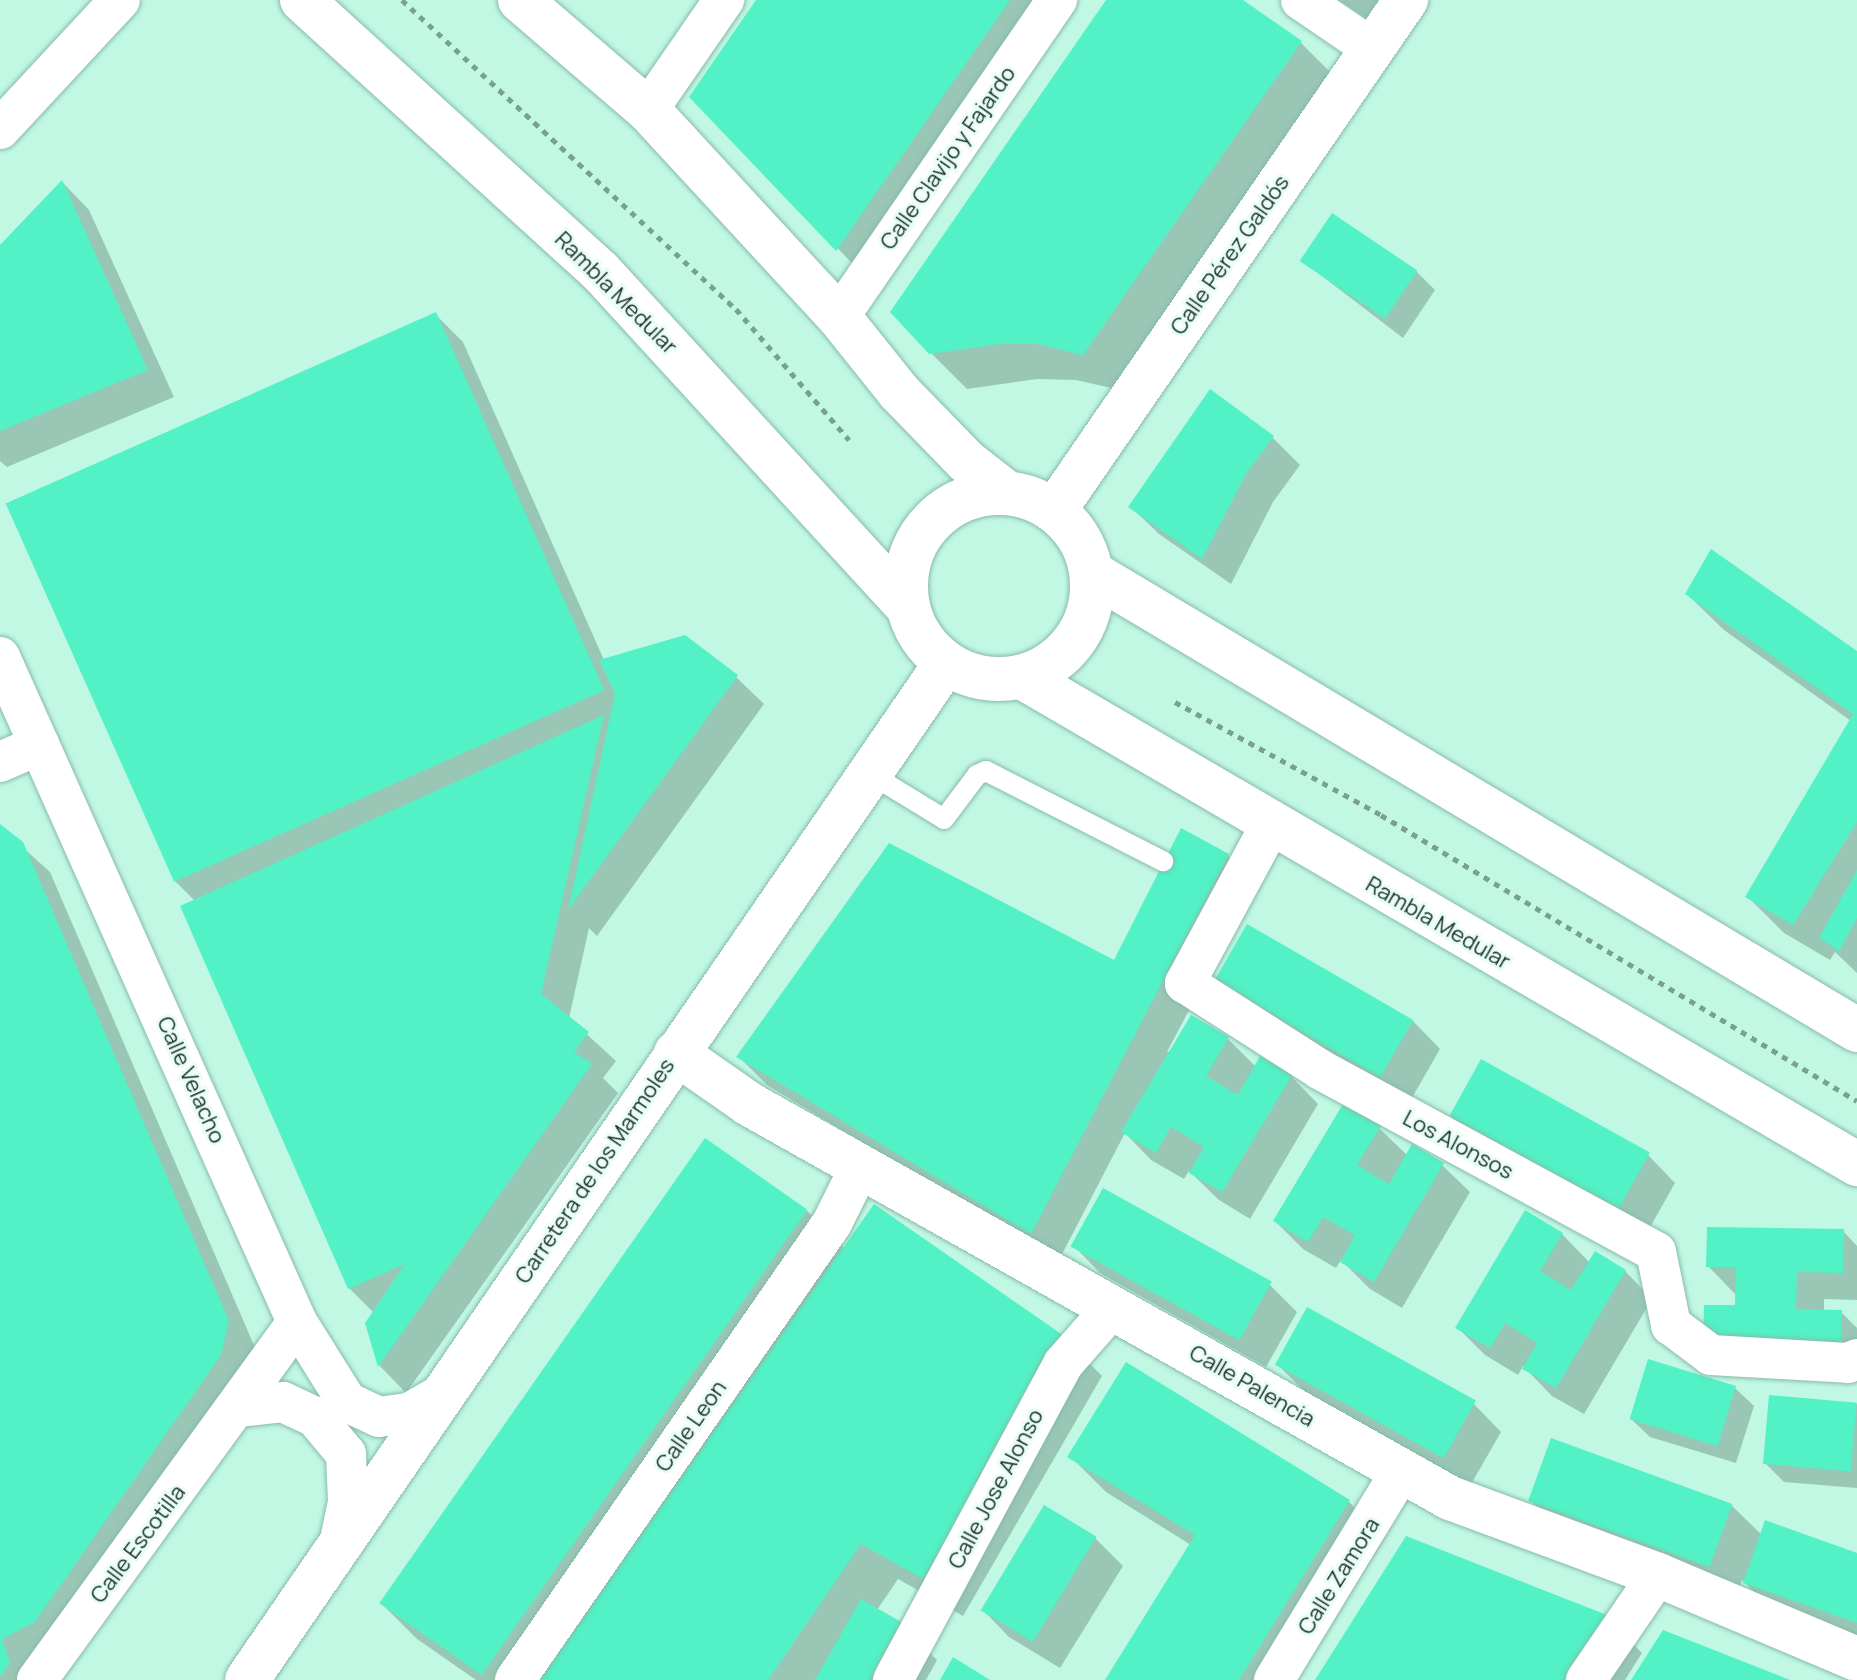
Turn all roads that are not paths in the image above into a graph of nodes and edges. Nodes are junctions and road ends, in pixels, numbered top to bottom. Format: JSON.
{"nodes":[{"id":1,"x":120,"y":0,"type":"edge"},
{"id":2,"x":302,"y":0,"type":"edge"},
{"id":3,"x":520,"y":0,"type":"edge"},
{"id":4,"x":724,"y":0,"type":"edge"},
{"id":5,"x":1057,"y":0,"type":"edge"},
{"id":6,"x":1301,"y":0,"type":"edge"},
{"id":7,"x":1406,"y":0,"type":"edge"},
{"id":8,"x":1373,"y":49,"type":"junction"},
{"id":9,"x":648,"y":110,"type":"junction"},
{"id":10,"x":0,"y":129,"type":"edge"},
{"id":11,"x":839,"y":317,"type":"junction"},
{"id":12,"x":1007,"y":493,"type":"junction"},
{"id":13,"x":1054,"y":511,"type":"junction"},
{"id":14,"x":1092,"y":573,"type":"junction"},
{"id":15,"x":908,"y":607,"type":"junction"},
{"id":16,"x":0,"y":657,"type":"edge"},
{"id":17,"x":946,"y":663,"type":"junction"},
{"id":18,"x":1022,"y":677,"type":"junction"},
{"id":19,"x":39,"y":745,"type":"junction"},
{"id":20,"x":0,"y":762,"type":"edge"},
{"id":21,"x":872,"y":775,"type":"junction"},
{"id":22,"x":1270,"y":826,"type":"junction"},
{"id":23,"x":1163,"y":861,"type":"dead end"},
{"id":24,"x":1857,"y":1030,"type":"edge"},
{"id":25,"x":676,"y":1053,"type":"junction"},
{"id":26,"x":1857,"y":1164,"type":"edge"},
{"id":27,"x":860,"y":1167,"type":"junction"},
{"id":28,"x":1113,"y":1307,"type":"junction"},
{"id":29,"x":297,"y":1322,"type":"junction"},
{"id":30,"x":1857,"y":1359,"type":"edge"},
{"id":31,"x":443,"y":1393,"type":"junction"},
{"id":32,"x":238,"y":1407,"type":"junction"},
{"id":33,"x":346,"y":1454,"type":"junction"},
{"id":34,"x":398,"y":1459,"type":"junction"},
{"id":35,"x":1401,"y":1471,"type":"junction"},
{"id":36,"x":339,"y":1545,"type":"junction"},
{"id":37,"x":1658,"y":1575,"type":"junction"},
{"id":38,"x":1857,"y":1659,"type":"edge"},
{"id":39,"x":1857,"y":1674,"type":"edge"},
{"id":40,"x":37,"y":1680,"type":"edge"},
{"id":41,"x":247,"y":1680,"type":"edge"},
{"id":42,"x":515,"y":1680,"type":"edge"},
{"id":43,"x":893,"y":1680,"type":"edge"},
{"id":44,"x":1274,"y":1680,"type":"edge"},
{"id":45,"x":1586,"y":1680,"type":"edge"},
{"id":46,"x":1853,"y":1680,"type":"edge"}],
"edges":[{"from":1,"to":10,"type":"street"},
{"from":2,"to":15,"type":"main road","name":"Rambla Medular"},
{"from":3,"to":9,"type":"main road"},
{"from":4,"to":9,"type":"street"},
{"from":5,"to":11,"type":"street","name":"Calle Clavijo y Fajardo"},
{"from":6,"to":8,"type":"street"},
{"from":7,"to":8,"type":"main road","name":"Calle Pérez Galdós"},
{"from":8,"to":13,"type":"main road","name":"Calle Pérez Galdós"},
{"from":9,"to":11,"type":"main road"},
{"from":11,"to":12,"type":"main road"},
{"from":12,"to":13,"type":"main road"},
{"from":12,"to":15,"type":"main road"},
{"from":13,"to":14,"type":"main road"},
{"from":14,"to":18,"type":"main road"},
{"from":14,"to":24,"type":"main road"},
{"from":15,"to":17,"type":"main road"},
{"from":16,"to":19,"type":"street","name":"Calle Velacho"},
{"from":17,"to":18,"type":"main road"},
{"from":17,"to":21,"type":"main road","name":"Carretera de los Marmoles"},
{"from":18,"to":22,"type":"main road","name":"Rambla Medular"},
{"from":19,"to":20,"type":"street"},
{"from":19,"to":29,"type":"street","name":"Calle Velacho"},
{"from":21,"to":23,"type":"lane"},
{"from":21,"to":25,"type":"main road","name":"Carretera de los Marmoles"},
{"from":22,"to":26,"type":"main road","name":"Rambla Medular"},
{"from":22,"to":30,"type":"street","name":"Los Alonsos"},
{"from":25,"to":27,"type":"main road","name":"Calle Palencia"},
{"from":25,"to":31,"type":"main road","name":"Carretera de los Marmoles"},
{"from":27,"to":28,"type":"main road","name":"Calle Palencia"},
{"from":27,"to":42,"type":"street","name":"Calle Leon"},
{"from":28,"to":35,"type":"main road","name":"Calle Palencia"},
{"from":28,"to":43,"type":"street","name":"Calle Jose Alonso"},
{"from":29,"to":31,"type":"street","name":"Calle Velacho"},
{"from":29,"to":32,"type":"street","name":"Calle Escotilla"},
{"from":31,"to":34,"type":"main road","name":"Carretera de los Marmoles"},
{"from":32,"to":33,"type":"street"},
{"from":32,"to":40,"type":"street","name":"Calle Escotilla"},
{"from":33,"to":34,"type":"street"},
{"from":33,"to":36,"type":"street"},
{"from":34,"to":36,"type":"main road","name":"Carretera de los Marmoles"},
{"from":35,"to":37,"type":"main road","name":"Calle Palencia"},
{"from":35,"to":44,"type":"street","name":"Calle Zamora"},
{"from":36,"to":41,"type":"main road","name":"Carretera de los Marmoles"},
{"from":37,"to":38,"type":"main road","name":"Calle Palencia"},
{"from":37,"to":45,"type":"street"},
{"from":39,"to":46,"type":"street"}]}
